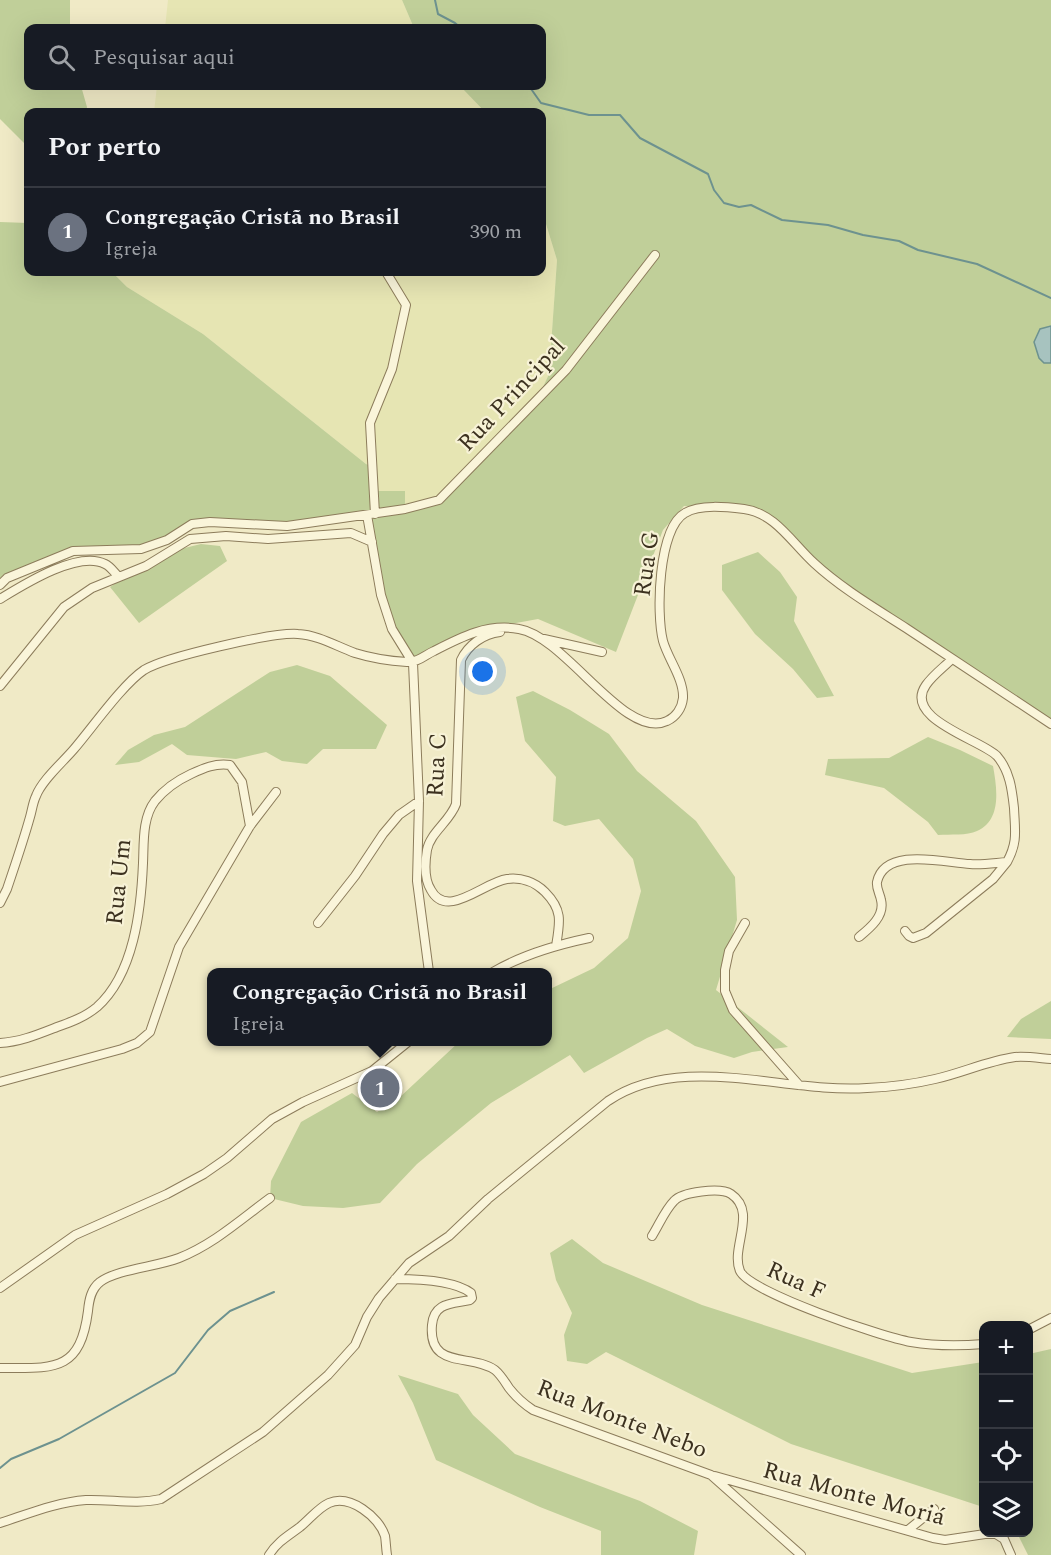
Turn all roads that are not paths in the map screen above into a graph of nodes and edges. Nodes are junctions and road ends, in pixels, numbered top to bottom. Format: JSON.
{"nodes":[{"id":1,"x":655,"y":255,"type":"dead end"},
{"id":2,"x":388,"y":276,"type":"edge"},
{"id":3,"x":371,"y":515,"type":"junction"},
{"id":4,"x":372,"y":542,"type":"junction"},
{"id":5,"x":118,"y":576,"type":"junction"},
{"id":6,"x":0,"y":585,"type":"edge"},
{"id":7,"x":0,"y":599,"type":"edge"},
{"id":8,"x":521,"y":629,"type":"junction"},
{"id":9,"x":540,"y":638,"type":"junction"},
{"id":10,"x":602,"y":652,"type":"dead end"},
{"id":11,"x":952,"y":659,"type":"junction"},
{"id":12,"x":413,"y":663,"type":"junction"},
{"id":13,"x":0,"y":686,"type":"edge"},
{"id":14,"x":1051,"y":724,"type":"edge"},
{"id":15,"x":276,"y":792,"type":"dead end"},
{"id":16,"x":419,"y":801,"type":"junction"},
{"id":17,"x":250,"y":826,"type":"junction"},
{"id":18,"x":1006,"y":862,"type":"junction"},
{"id":19,"x":0,"y":903,"type":"edge"},
{"id":20,"x":318,"y":923,"type":"dead end"},
{"id":21,"x":745,"y":923,"type":"dead end"},
{"id":22,"x":905,"y":931,"type":"dead end"},
{"id":23,"x":859,"y":937,"type":"dead end"},
{"id":24,"x":589,"y":938,"type":"dead end"},
{"id":25,"x":556,"y":946,"type":"junction"},
{"id":26,"x":428,"y":968,"type":"edge"},
{"id":27,"x":500,"y":968,"type":"edge"},
{"id":28,"x":0,"y":1043,"type":"edge"},
{"id":29,"x":402,"y":1046,"type":"edge"},
{"id":30,"x":1051,"y":1059,"type":"edge"},
{"id":31,"x":0,"y":1082,"type":"edge"},
{"id":32,"x":799,"y":1085,"type":"junction"},
{"id":33,"x":270,"y":1198,"type":"dead end"},
{"id":34,"x":652,"y":1236,"type":"dead end"},
{"id":35,"x":395,"y":1278,"type":"junction"},
{"id":36,"x":0,"y":1288,"type":"edge"},
{"id":37,"x":1051,"y":1318,"type":"edge"},
{"id":38,"x":1033,"y":1328,"type":"edge"},
{"id":39,"x":979,"y":1344,"type":"edge"},
{"id":40,"x":0,"y":1368,"type":"edge"},
{"id":41,"x":711,"y":1475,"type":"junction"},
{"id":42,"x":934,"y":1509,"type":"dead end"},
{"id":43,"x":0,"y":1523,"type":"edge"},
{"id":44,"x":908,"y":1530,"type":"junction"},
{"id":45,"x":269,"y":1555,"type":"edge"},
{"id":46,"x":387,"y":1555,"type":"edge"},
{"id":47,"x":801,"y":1555,"type":"edge"},
{"id":48,"x":1011,"y":1555,"type":"edge"}],
"edges":[{"from":1,"to":3,"type":"street","name":"Rua Principal"},
{"from":2,"to":3,"type":"street"},
{"from":3,"to":4,"type":"street"},
{"from":3,"to":6,"type":"street","name":"Rua Principal"},
{"from":4,"to":5,"type":"street"},
{"from":4,"to":12,"type":"street"},
{"from":5,"to":7,"type":"street"},
{"from":5,"to":13,"type":"street"},
{"from":8,"to":9,"type":"street","name":"Rua G"},
{"from":8,"to":12,"type":"street","name":"Rua G"},
{"from":8,"to":25,"type":"street","name":"Rua C"},
{"from":9,"to":10,"type":"street"},
{"from":9,"to":11,"type":"street","name":"Rua G"},
{"from":11,"to":14,"type":"street","name":"Rua G"},
{"from":11,"to":18,"type":"street"},
{"from":12,"to":16,"type":"street"},
{"from":12,"to":19,"type":"street"},
{"from":15,"to":17,"type":"street"},
{"from":16,"to":20,"type":"street"},
{"from":16,"to":26,"type":"street"},
{"from":17,"to":28,"type":"street","name":"Rua Um"},
{"from":17,"to":31,"type":"street"},
{"from":18,"to":22,"type":"street"},
{"from":18,"to":23,"type":"street"},
{"from":21,"to":32,"type":"street"},
{"from":24,"to":25,"type":"street"},
{"from":25,"to":27,"type":"street"},
{"from":29,"to":36,"type":"street"},
{"from":30,"to":32,"type":"street"},
{"from":32,"to":35,"type":"street"},
{"from":33,"to":40,"type":"street"},
{"from":34,"to":39,"type":"street","name":"Rua F"},
{"from":35,"to":41,"type":"street","name":"Rua Monte Nebo"},
{"from":35,"to":43,"type":"street"},
{"from":37,"to":38,"type":"street"},
{"from":41,"to":44,"type":"street","name":"Rua Monte Moriá"},
{"from":41,"to":47,"type":"street","name":"Rua Monte Nebo"},
{"from":42,"to":44,"type":"street"},
{"from":44,"to":48,"type":"street","name":"Rua Monte Moriá"},
{"from":45,"to":46,"type":"street"}]}
